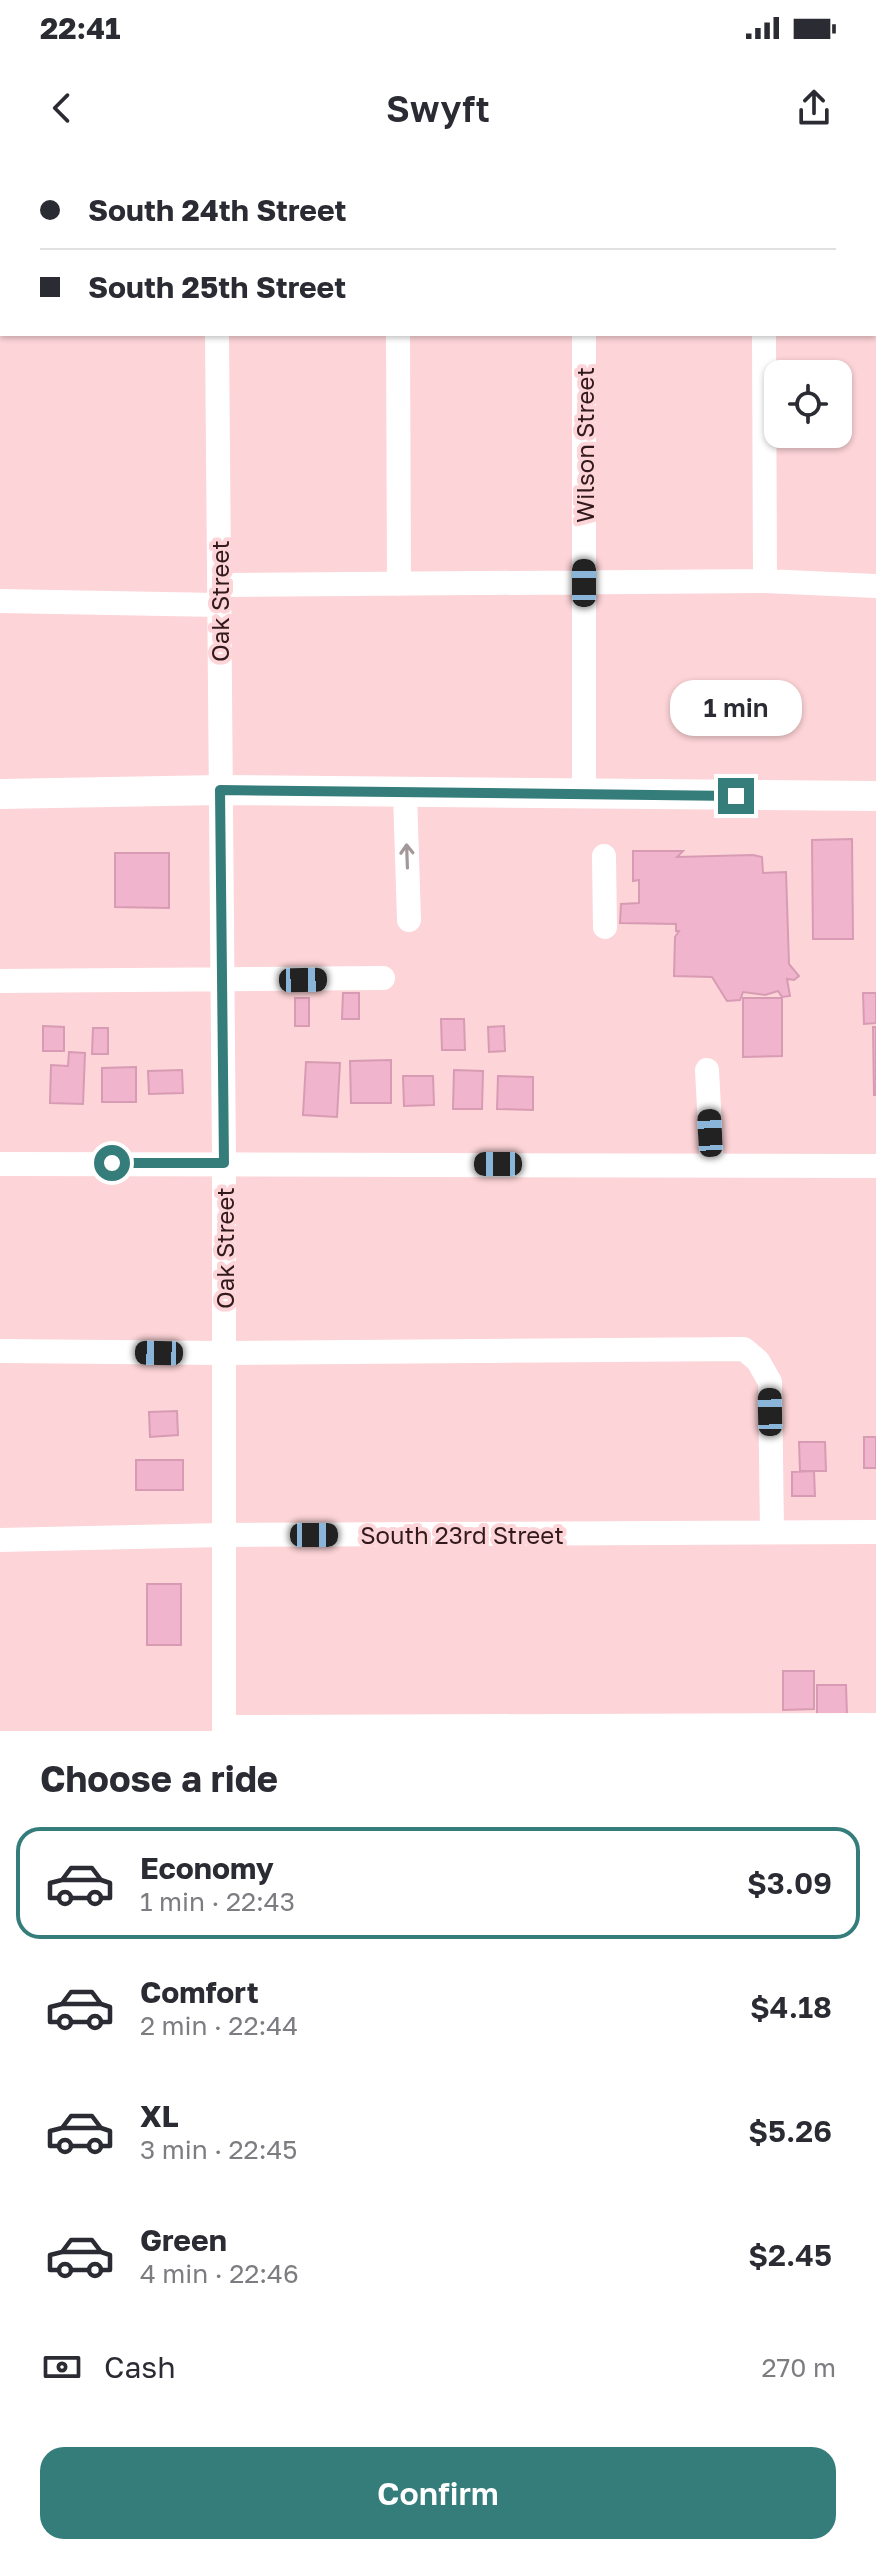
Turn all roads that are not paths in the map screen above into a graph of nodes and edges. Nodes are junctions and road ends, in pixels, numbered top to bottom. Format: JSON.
{"nodes":[{"id":1,"x":217,"y":336,"type":"edge"},
{"id":2,"x":398,"y":336,"type":"edge"},
{"id":3,"x":584,"y":336,"type":"edge"},
{"id":4,"x":764,"y":336,"type":"edge"},
{"id":5,"x":765,"y":581,"type":"junction"},
{"id":6,"x":584,"y":583,"type":"junction"},
{"id":7,"x":399,"y":584,"type":"junction"},
{"id":8,"x":876,"y":586,"type":"edge"},
{"id":9,"x":219,"y":595,"type":"junction"},
{"id":10,"x":0,"y":601,"type":"edge"},
{"id":11,"x":220,"y":790,"type":"junction"},
{"id":12,"x":405,"y":793,"type":"junction"},
{"id":13,"x":0,"y":794,"type":"edge"},
{"id":14,"x":584,"y":795,"type":"junction"},
{"id":15,"x":876,"y":796,"type":"edge"},
{"id":16,"x":604,"y":856,"type":"dead end"},
{"id":17,"x":409,"y":920,"type":"dead end"},
{"id":18,"x":605,"y":927,"type":"dead end"},
{"id":19,"x":383,"y":978,"type":"dead end"},
{"id":20,"x":0,"y":981,"type":"edge"},
{"id":21,"x":222,"y":982,"type":"junction"},
{"id":22,"x":707,"y":1070,"type":"dead end"},
{"id":23,"x":224,"y":1163,"type":"junction"},
{"id":24,"x":0,"y":1164,"type":"edge"},
{"id":25,"x":712,"y":1165,"type":"junction"},
{"id":26,"x":876,"y":1166,"type":"edge"},
{"id":27,"x":0,"y":1351,"type":"edge"},
{"id":28,"x":223,"y":1353,"type":"junction"},
{"id":29,"x":772,"y":1532,"type":"junction"},
{"id":30,"x":876,"y":1532,"type":"edge"},
{"id":31,"x":222,"y":1535,"type":"junction"},
{"id":32,"x":0,"y":1540,"type":"edge"},
{"id":33,"x":876,"y":1725,"type":"edge"},
{"id":34,"x":224,"y":1729,"type":"edge"}],
"edges":[{"from":1,"to":9,"type":"street","name":"Oak Street"},
{"from":2,"to":7,"type":"street"},
{"from":3,"to":6,"type":"street","name":"Wilson Street"},
{"from":4,"to":5,"type":"street"},
{"from":5,"to":6,"type":"street"},
{"from":5,"to":8,"type":"street"},
{"from":6,"to":7,"type":"street"},
{"from":6,"to":14,"type":"street","name":"Wilson Street"},
{"from":7,"to":9,"type":"street"},
{"from":9,"to":10,"type":"street"},
{"from":9,"to":11,"type":"street","name":"Oak Street"},
{"from":11,"to":12,"type":"main road"},
{"from":11,"to":13,"type":"main road"},
{"from":11,"to":21,"type":"street","name":"Oak Street"},
{"from":12,"to":14,"type":"main road"},
{"from":17,"to":12,"type":"street","one_way":true},
{"from":14,"to":15,"type":"main road"},
{"from":16,"to":18,"type":"street"},
{"from":19,"to":21,"type":"street"},
{"from":20,"to":21,"type":"street"},
{"from":21,"to":23,"type":"street","name":"Oak Street"},
{"from":22,"to":25,"type":"street"},
{"from":23,"to":24,"type":"street"},
{"from":23,"to":25,"type":"street"},
{"from":23,"to":28,"type":"street","name":"Oak Street"},
{"from":25,"to":26,"type":"street"},
{"from":27,"to":28,"type":"street"},
{"from":28,"to":29,"type":"street"},
{"from":28,"to":31,"type":"street","name":"Oak Street"},
{"from":29,"to":30,"type":"street","name":"South 23rd Street"},
{"from":29,"to":31,"type":"street","name":"South 23rd Street"},
{"from":31,"to":32,"type":"street","name":"South 23rd Street"},
{"from":31,"to":34,"type":"street","name":"Oak Street"},
{"from":33,"to":34,"type":"street"}]}
